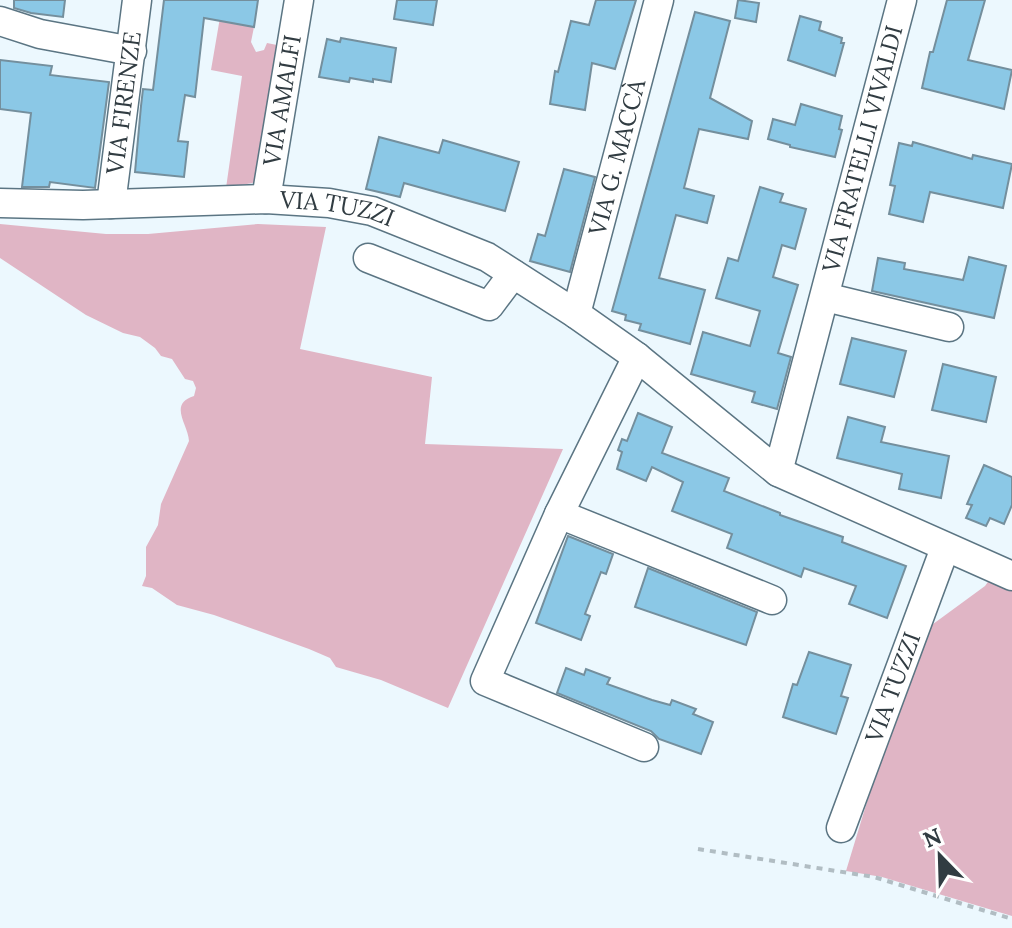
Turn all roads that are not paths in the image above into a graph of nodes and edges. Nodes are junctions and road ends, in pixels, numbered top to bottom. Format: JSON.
{"nodes":[{"id":1,"x":137,"y":0,"type":"edge"},
{"id":2,"x":299,"y":0,"type":"edge"},
{"id":3,"x":659,"y":0,"type":"edge"},
{"id":4,"x":902,"y":0,"type":"edge"},
{"id":5,"x":0,"y":21,"type":"edge"},
{"id":6,"x":132,"y":51,"type":"junction"},
{"id":7,"x":266,"y":199,"type":"junction"},
{"id":8,"x":0,"y":203,"type":"edge"},
{"id":9,"x":111,"y":204,"type":"junction"},
{"id":10,"x":368,"y":258,"type":"dead end"},
{"id":11,"x":513,"y":274,"type":"junction"},
{"id":12,"x":825,"y":297,"type":"junction"},
{"id":13,"x":576,"y":314,"type":"junction"},
{"id":14,"x":949,"y":327,"type":"dead end"},
{"id":15,"x":637,"y":357,"type":"junction"},
{"id":16,"x":778,"y":472,"type":"junction"},
{"id":17,"x":559,"y":514,"type":"junction"},
{"id":18,"x":945,"y":548,"type":"junction"},
{"id":19,"x":1012,"y":576,"type":"edge"},
{"id":20,"x":772,"y":600,"type":"dead end"},
{"id":21,"x":644,"y":747,"type":"dead end"},
{"id":22,"x":841,"y":828,"type":"dead end"}],
"edges":[{"from":1,"to":6,"type":"street","name":"VIA FIRENZE"},
{"from":2,"to":7,"type":"street","name":"VIA AMALFI"},
{"from":3,"to":13,"type":"street","name":"VIA G. MACCÀ"},
{"from":4,"to":12,"type":"street","name":"VIA FRATELLI VIVALDI"},
{"from":5,"to":6,"type":"street"},
{"from":6,"to":9,"type":"street","name":"VIA FIRENZE"},
{"from":7,"to":9,"type":"street","name":"VIA TUZZI"},
{"from":7,"to":11,"type":"street","name":"VIA TUZZI"},
{"from":8,"to":9,"type":"street","name":"VIA TUZZI"},
{"from":10,"to":11,"type":"street"},
{"from":11,"to":13,"type":"street","name":"VIA TUZZI"},
{"from":12,"to":14,"type":"street","name":"VIA FRATELLI VIVALDI"},
{"from":12,"to":16,"type":"street","name":"VIA FRATELLI VIVALDI"},
{"from":13,"to":15,"type":"street","name":"VIA TUZZI"},
{"from":15,"to":16,"type":"street","name":"VIA TUZZI"},
{"from":15,"to":17,"type":"street"},
{"from":16,"to":18,"type":"street","name":"VIA TUZZI"},
{"from":17,"to":20,"type":"street"},
{"from":17,"to":21,"type":"street"},
{"from":18,"to":19,"type":"street","name":"VIA TUZZI"},
{"from":18,"to":22,"type":"street","name":"VIA TUZZI"}]}
